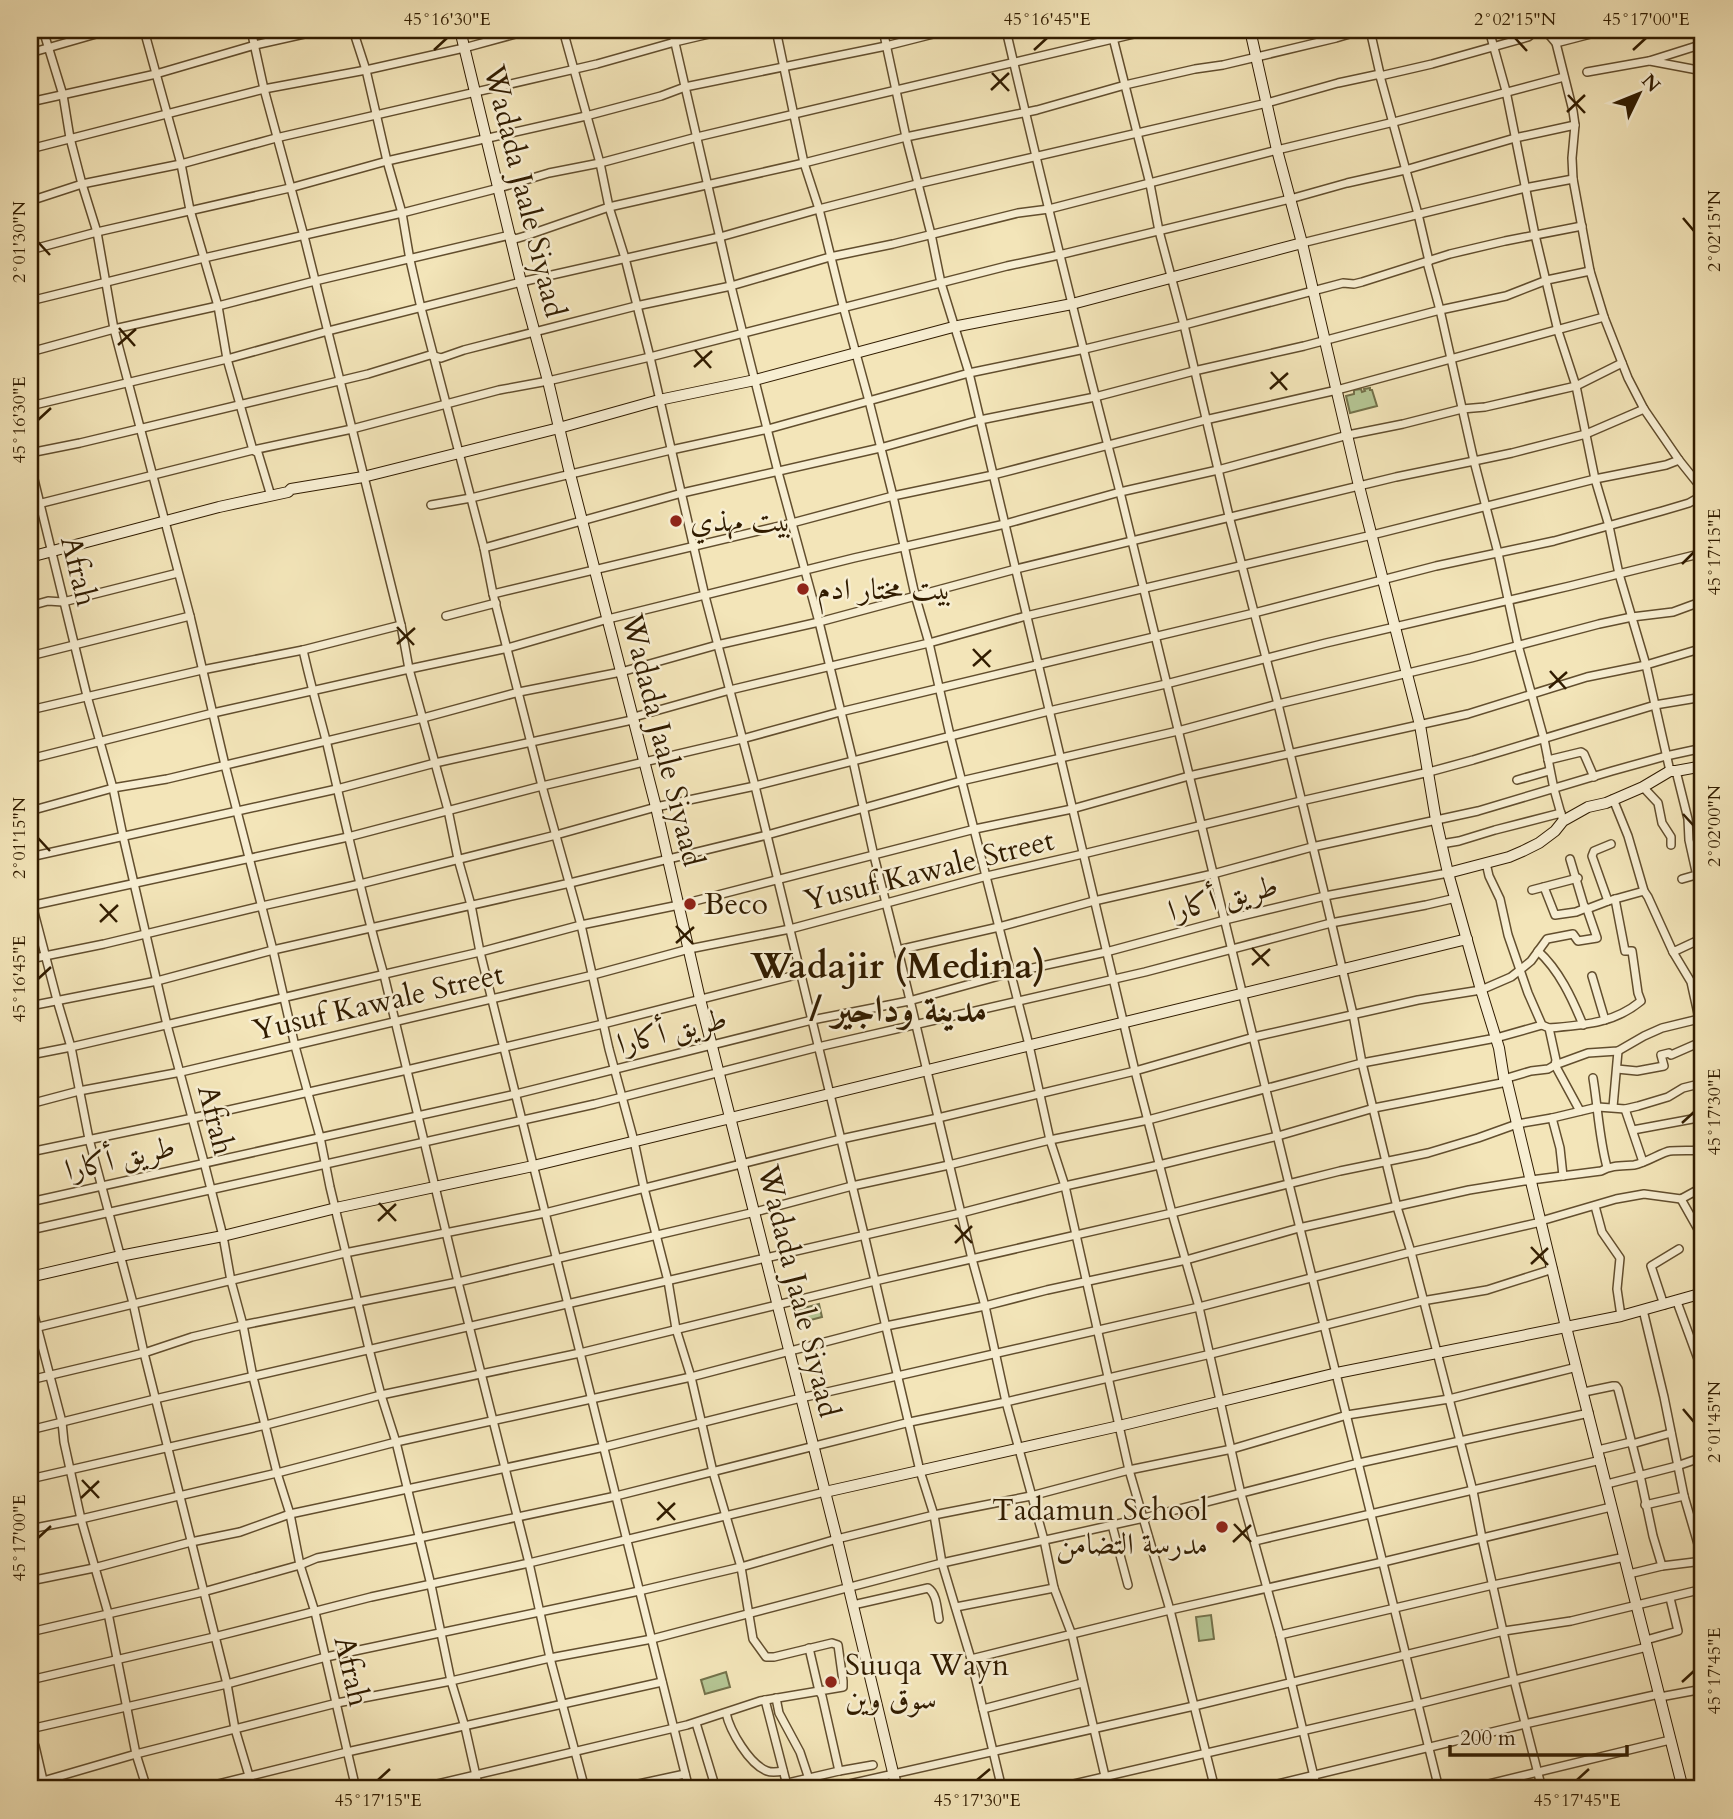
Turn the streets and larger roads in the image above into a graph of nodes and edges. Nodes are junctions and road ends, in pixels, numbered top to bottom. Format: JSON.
{"nodes":[{"id":1,"x":43,"y":30,"type":"edge"},
{"id":2,"x":110,"y":30,"type":"edge"},
{"id":3,"x":144,"y":30,"type":"edge"},
{"id":4,"x":251,"y":30,"type":"edge"},
{"id":5,"x":322,"y":30,"type":"edge"},
{"id":6,"x":353,"y":30,"type":"edge"},
{"id":7,"x":460,"y":30,"type":"edge"},
{"id":8,"x":530,"y":30,"type":"edge"},
{"id":9,"x":562,"y":30,"type":"edge"},
{"id":10,"x":672,"y":30,"type":"edge"},
{"id":11,"x":726,"y":30,"type":"edge"},
{"id":12,"x":776,"y":30,"type":"edge"},
{"id":13,"x":883,"y":30,"type":"edge"},
{"id":14,"x":949,"y":30,"type":"edge"},
{"id":15,"x":1006,"y":30,"type":"edge"},
{"id":16,"x":1111,"y":30,"type":"edge"},
{"id":17,"x":1151,"y":30,"type":"edge"},
{"id":18,"x":1250,"y":30,"type":"edge"},
{"id":19,"x":1363,"y":30,"type":"edge"},
{"id":20,"x":1370,"y":30,"type":"edge"},
{"id":21,"x":1489,"y":30,"type":"edge"},
{"id":22,"x":1537,"y":30,"type":"edge"},
{"id":23,"x":1545,"y":30,"type":"edge"},
{"id":24,"x":1606,"y":30,"type":"edge"},
{"id":25,"x":1113,"y":39,"type":"junction"},
{"id":26,"x":675,"y":42,"type":"junction"},
{"id":27,"x":1556,"y":43,"type":"junction"},
{"id":28,"x":1703,"y":44,"type":"edge"},
{"id":29,"x":255,"y":45,"type":"junction"},
{"id":30,"x":886,"y":46,"type":"junction"},
{"id":31,"x":1493,"y":47,"type":"junction"},
{"id":32,"x":464,"y":48,"type":"junction"},
{"id":33,"x":48,"y":49,"type":"junction"},
{"id":34,"x":30,"y":53,"type":"edge"},
{"id":35,"x":1257,"y":57,"type":"junction"},
{"id":36,"x":1649,"y":61,"type":"junction"},
{"id":37,"x":1014,"y":63,"type":"junction"},
{"id":38,"x":785,"y":68,"type":"junction"},
{"id":39,"x":573,"y":69,"type":"junction"},
{"id":40,"x":366,"y":70,"type":"junction"},
{"id":41,"x":1703,"y":71,"type":"edge"},
{"id":42,"x":1587,"y":72,"type":"dead end"},
{"id":43,"x":156,"y":74,"type":"junction"},
{"id":44,"x":1380,"y":75,"type":"junction"},
{"id":45,"x":1564,"y":77,"type":"junction"},
{"id":46,"x":1125,"y":85,"type":"junction"},
{"id":47,"x":685,"y":87,"type":"junction"},
{"id":48,"x":264,"y":89,"type":"junction"},
{"id":49,"x":895,"y":92,"type":"junction"},
{"id":50,"x":1506,"y":92,"type":"junction"},
{"id":51,"x":476,"y":93,"type":"junction"},
{"id":52,"x":62,"y":95,"type":"junction"},
{"id":53,"x":30,"y":102,"type":"edge"},
{"id":54,"x":1267,"y":103,"type":"junction"},
{"id":55,"x":1025,"y":112,"type":"junction"},
{"id":56,"x":168,"y":114,"type":"junction"},
{"id":57,"x":794,"y":114,"type":"junction"},
{"id":58,"x":376,"y":115,"type":"junction"},
{"id":59,"x":586,"y":116,"type":"junction"},
{"id":60,"x":1394,"y":122,"type":"junction"},
{"id":61,"x":1576,"y":125,"type":"junction"},
{"id":62,"x":1137,"y":133,"type":"junction"},
{"id":63,"x":697,"y":137,"type":"junction"},
{"id":64,"x":70,"y":138,"type":"junction"},
{"id":65,"x":276,"y":138,"type":"junction"},
{"id":66,"x":487,"y":138,"type":"junction"},
{"id":67,"x":906,"y":138,"type":"junction"},
{"id":68,"x":1515,"y":138,"type":"junction"},
{"id":69,"x":30,"y":149,"type":"edge"},
{"id":70,"x":1277,"y":150,"type":"junction"},
{"id":71,"x":1037,"y":157,"type":"junction"},
{"id":72,"x":387,"y":161,"type":"junction"},
{"id":73,"x":600,"y":163,"type":"junction"},
{"id":74,"x":804,"y":163,"type":"junction"},
{"id":75,"x":181,"y":164,"type":"junction"},
{"id":76,"x":1405,"y":170,"type":"junction"},
{"id":77,"x":1573,"y":179,"type":"junction"},
{"id":78,"x":82,"y":184,"type":"junction"},
{"id":79,"x":708,"y":184,"type":"junction"},
{"id":80,"x":917,"y":184,"type":"junction"},
{"id":81,"x":1150,"y":184,"type":"junction"},
{"id":82,"x":290,"y":188,"type":"junction"},
{"id":83,"x":499,"y":188,"type":"junction"},
{"id":84,"x":1525,"y":188,"type":"junction"},
{"id":85,"x":1290,"y":199,"type":"junction"},
{"id":86,"x":30,"y":201,"type":"edge"},
{"id":87,"x":609,"y":207,"type":"junction"},
{"id":88,"x":819,"y":209,"type":"junction"},
{"id":89,"x":1049,"y":209,"type":"junction"},
{"id":90,"x":190,"y":210,"type":"junction"},
{"id":91,"x":402,"y":213,"type":"junction"},
{"id":92,"x":1418,"y":214,"type":"junction"},
{"id":93,"x":1582,"y":226,"type":"junction"},
{"id":94,"x":1159,"y":231,"type":"junction"},
{"id":95,"x":97,"y":232,"type":"junction"},
{"id":96,"x":931,"y":234,"type":"junction"},
{"id":97,"x":510,"y":235,"type":"junction"},
{"id":98,"x":1535,"y":235,"type":"junction"},
{"id":99,"x":304,"y":236,"type":"junction"},
{"id":100,"x":720,"y":237,"type":"junction"},
{"id":101,"x":1302,"y":243,"type":"junction"},
{"id":102,"x":30,"y":250,"type":"edge"},
{"id":103,"x":1059,"y":255,"type":"junction"},
{"id":104,"x":830,"y":257,"type":"junction"},
{"id":105,"x":204,"y":258,"type":"junction"},
{"id":106,"x":625,"y":258,"type":"junction"},
{"id":107,"x":410,"y":260,"type":"junction"},
{"id":108,"x":1428,"y":261,"type":"junction"},
{"id":109,"x":1590,"y":271,"type":"junction"},
{"id":110,"x":1170,"y":278,"type":"junction"},
{"id":111,"x":1547,"y":280,"type":"junction"},
{"id":112,"x":315,"y":281,"type":"junction"},
{"id":113,"x":521,"y":282,"type":"junction"},
{"id":114,"x":105,"y":283,"type":"junction"},
{"id":115,"x":941,"y":283,"type":"junction"},
{"id":116,"x":731,"y":286,"type":"junction"},
{"id":117,"x":1313,"y":290,"type":"junction"},
{"id":118,"x":30,"y":301,"type":"edge"},
{"id":119,"x":1072,"y":304,"type":"junction"},
{"id":120,"x":218,"y":306,"type":"junction"},
{"id":121,"x":636,"y":306,"type":"junction"},
{"id":122,"x":843,"y":306,"type":"junction"},
{"id":123,"x":421,"y":308,"type":"junction"},
{"id":124,"x":1440,"y":310,"type":"junction"},
{"id":125,"x":1604,"y":317,"type":"junction"},
{"id":126,"x":1184,"y":326,"type":"junction"},
{"id":127,"x":953,"y":327,"type":"junction"},
{"id":128,"x":114,"y":329,"type":"junction"},
{"id":129,"x":328,"y":331,"type":"junction"},
{"id":130,"x":1558,"y":331,"type":"junction"},
{"id":131,"x":743,"y":332,"type":"junction"},
{"id":132,"x":535,"y":333,"type":"junction"},
{"id":133,"x":1324,"y":341,"type":"junction"},
{"id":134,"x":1085,"y":349,"type":"junction"},
{"id":135,"x":30,"y":352,"type":"edge"},
{"id":136,"x":856,"y":353,"type":"junction"},
{"id":137,"x":435,"y":356,"type":"junction"},
{"id":138,"x":650,"y":357,"type":"junction"},
{"id":139,"x":227,"y":359,"type":"junction"},
{"id":140,"x":1451,"y":360,"type":"junction"},
{"id":141,"x":1622,"y":363,"type":"junction"},
{"id":142,"x":1194,"y":371,"type":"junction"},
{"id":143,"x":969,"y":373,"type":"junction"},
{"id":144,"x":340,"y":380,"type":"junction"},
{"id":145,"x":755,"y":380,"type":"junction"},
{"id":146,"x":548,"y":381,"type":"junction"},
{"id":147,"x":128,"y":382,"type":"junction"},
{"id":148,"x":1576,"y":386,"type":"junction"},
{"id":149,"x":1337,"y":390,"type":"junction"},
{"id":150,"x":1095,"y":397,"type":"junction"},
{"id":151,"x":659,"y":400,"type":"junction"},
{"id":152,"x":869,"y":401,"type":"junction"},
{"id":153,"x":240,"y":404,"type":"junction"},
{"id":154,"x":447,"y":404,"type":"junction"},
{"id":155,"x":30,"y":406,"type":"edge"},
{"id":156,"x":1462,"y":409,"type":"junction"},
{"id":157,"x":1643,"y":409,"type":"junction"},
{"id":158,"x":980,"y":420,"type":"junction"},
{"id":159,"x":1205,"y":420,"type":"junction"},
{"id":160,"x":140,"y":428,"type":"junction"},
{"id":161,"x":559,"y":428,"type":"junction"},
{"id":162,"x":352,"y":429,"type":"junction"},
{"id":163,"x":768,"y":429,"type":"junction"},
{"id":164,"x":1586,"y":434,"type":"junction"},
{"id":165,"x":1348,"y":435,"type":"junction"},
{"id":166,"x":1108,"y":445,"type":"junction"},
{"id":167,"x":880,"y":448,"type":"junction"},
{"id":168,"x":253,"y":450,"type":"junction"},
{"id":169,"x":671,"y":450,"type":"junction"},
{"id":170,"x":30,"y":453,"type":"edge"},
{"id":171,"x":459,"y":453,"type":"junction"},
{"id":172,"x":1679,"y":460,"type":"junction"},
{"id":173,"x":1474,"y":461,"type":"junction"},
{"id":174,"x":30,"y":463,"type":"edge"},
{"id":175,"x":1218,"y":470,"type":"junction"},
{"id":176,"x":778,"y":472,"type":"junction"},
{"id":177,"x":570,"y":474,"type":"junction"},
{"id":178,"x":152,"y":475,"type":"junction"},
{"id":179,"x":993,"y":475,"type":"junction"},
{"id":180,"x":363,"y":477,"type":"junction"},
{"id":181,"x":1595,"y":479,"type":"junction"},
{"id":182,"x":1359,"y":486,"type":"junction"},
{"id":183,"x":1703,"y":490,"type":"edge"},
{"id":184,"x":1120,"y":492,"type":"junction"},
{"id":185,"x":682,"y":493,"type":"junction"},
{"id":186,"x":1703,"y":495,"type":"edge"},
{"id":187,"x":271,"y":496,"type":"junction"},
{"id":188,"x":893,"y":496,"type":"junction"},
{"id":189,"x":471,"y":498,"type":"junction"},
{"id":190,"x":39,"y":503,"type":"junction"},
{"id":191,"x":431,"y":505,"type":"dead end"},
{"id":192,"x":30,"y":506,"type":"edge"},
{"id":193,"x":1485,"y":507,"type":"junction"},
{"id":194,"x":1229,"y":516,"type":"junction"},
{"id":195,"x":582,"y":521,"type":"junction"},
{"id":196,"x":165,"y":522,"type":"junction"},
{"id":197,"x":792,"y":523,"type":"junction"},
{"id":198,"x":1004,"y":524,"type":"junction"},
{"id":199,"x":1609,"y":526,"type":"junction"},
{"id":200,"x":1371,"y":535,"type":"junction"},
{"id":201,"x":1131,"y":541,"type":"junction"},
{"id":202,"x":693,"y":546,"type":"junction"},
{"id":203,"x":905,"y":547,"type":"junction"},
{"id":204,"x":484,"y":548,"type":"junction"},
{"id":205,"x":51,"y":552,"type":"junction"},
{"id":206,"x":1498,"y":553,"type":"junction"},
{"id":207,"x":1703,"y":553,"type":"edge"},
{"id":208,"x":30,"y":557,"type":"edge"},
{"id":209,"x":1242,"y":564,"type":"junction"},
{"id":210,"x":1016,"y":569,"type":"junction"},
{"id":211,"x":806,"y":570,"type":"junction"},
{"id":212,"x":595,"y":571,"type":"junction"},
{"id":213,"x":178,"y":573,"type":"junction"},
{"id":214,"x":1619,"y":574,"type":"junction"},
{"id":215,"x":1383,"y":580,"type":"junction"},
{"id":216,"x":1143,"y":588,"type":"junction"},
{"id":217,"x":493,"y":594,"type":"junction"},
{"id":218,"x":915,"y":595,"type":"junction"},
{"id":219,"x":705,"y":596,"type":"junction"},
{"id":220,"x":1507,"y":600,"type":"junction"},
{"id":221,"x":1703,"y":601,"type":"edge"},
{"id":222,"x":63,"y":602,"type":"junction"},
{"id":223,"x":496,"y":603,"type":"junction"},
{"id":224,"x":30,"y":606,"type":"edge"},
{"id":225,"x":1254,"y":613,"type":"junction"},
{"id":226,"x":190,"y":616,"type":"junction"},
{"id":227,"x":446,"y":616,"type":"dead end"},
{"id":228,"x":1026,"y":616,"type":"junction"},
{"id":229,"x":1632,"y":617,"type":"junction"},
{"id":230,"x":608,"y":619,"type":"junction"},
{"id":231,"x":819,"y":622,"type":"junction"},
{"id":232,"x":401,"y":625,"type":"junction"},
{"id":233,"x":1394,"y":626,"type":"junction"},
{"id":234,"x":1154,"y":636,"type":"junction"},
{"id":235,"x":929,"y":643,"type":"junction"},
{"id":236,"x":74,"y":644,"type":"junction"},
{"id":237,"x":717,"y":645,"type":"junction"},
{"id":238,"x":1518,"y":645,"type":"junction"},
{"id":239,"x":508,"y":648,"type":"junction"},
{"id":240,"x":1703,"y":648,"type":"edge"},
{"id":241,"x":303,"y":650,"type":"junction"},
{"id":242,"x":30,"y":656,"type":"edge"},
{"id":243,"x":1266,"y":659,"type":"junction"},
{"id":244,"x":1038,"y":665,"type":"junction"},
{"id":245,"x":1646,"y":665,"type":"junction"},
{"id":246,"x":830,"y":666,"type":"junction"},
{"id":247,"x":408,"y":669,"type":"junction"},
{"id":248,"x":202,"y":670,"type":"junction"},
{"id":249,"x":621,"y":672,"type":"junction"},
{"id":250,"x":1406,"y":673,"type":"junction"},
{"id":251,"x":1167,"y":684,"type":"junction"},
{"id":252,"x":939,"y":688,"type":"junction"},
{"id":253,"x":730,"y":690,"type":"junction"},
{"id":254,"x":312,"y":692,"type":"junction"},
{"id":255,"x":519,"y":692,"type":"junction"},
{"id":256,"x":1532,"y":695,"type":"junction"},
{"id":257,"x":87,"y":696,"type":"junction"},
{"id":258,"x":1703,"y":697,"type":"edge"},
{"id":259,"x":1278,"y":704,"type":"junction"},
{"id":260,"x":1655,"y":705,"type":"junction"},
{"id":261,"x":30,"y":710,"type":"edge"},
{"id":262,"x":1049,"y":711,"type":"junction"},
{"id":263,"x":841,"y":712,"type":"junction"},
{"id":264,"x":213,"y":713,"type":"junction"},
{"id":265,"x":423,"y":719,"type":"junction"},
{"id":266,"x":632,"y":720,"type":"junction"},
{"id":267,"x":1420,"y":725,"type":"junction"},
{"id":268,"x":1178,"y":731,"type":"junction"},
{"id":269,"x":950,"y":735,"type":"junction"},
{"id":270,"x":742,"y":738,"type":"junction"},
{"id":271,"x":1544,"y":739,"type":"junction"},
{"id":272,"x":326,"y":741,"type":"junction"},
{"id":273,"x":531,"y":742,"type":"junction"},
{"id":274,"x":99,"y":743,"type":"junction"},
{"id":275,"x":1703,"y":748,"type":"edge"},
{"id":276,"x":1289,"y":754,"type":"junction"},
{"id":277,"x":1666,"y":756,"type":"junction"},
{"id":278,"x":30,"y":759,"type":"edge"},
{"id":279,"x":1061,"y":759,"type":"junction"},
{"id":280,"x":643,"y":761,"type":"junction"},
{"id":281,"x":853,"y":761,"type":"junction"},
{"id":282,"x":1548,"y":761,"type":"junction"},
{"id":283,"x":435,"y":762,"type":"junction"},
{"id":284,"x":225,"y":765,"type":"junction"},
{"id":285,"x":1703,"y":766,"type":"edge"},
{"id":286,"x":1549,"y":771,"type":"junction"},
{"id":287,"x":1673,"y":771,"type":"junction"},
{"id":288,"x":1429,"y":772,"type":"junction"},
{"id":289,"x":1189,"y":776,"type":"junction"},
{"id":290,"x":1594,"y":777,"type":"junction"},
{"id":291,"x":1517,"y":780,"type":"dead end"},
{"id":292,"x":961,"y":781,"type":"junction"},
{"id":293,"x":542,"y":786,"type":"junction"},
{"id":294,"x":755,"y":786,"type":"junction"},
{"id":295,"x":1643,"y":787,"type":"junction"},
{"id":296,"x":113,"y":788,"type":"junction"},
{"id":297,"x":337,"y":789,"type":"junction"},
{"id":298,"x":1554,"y":789,"type":"junction"},
{"id":299,"x":1613,"y":799,"type":"junction"},
{"id":300,"x":1301,"y":801,"type":"junction"},
{"id":301,"x":656,"y":807,"type":"junction"},
{"id":302,"x":1072,"y":809,"type":"junction"},
{"id":303,"x":238,"y":810,"type":"junction"},
{"id":304,"x":448,"y":810,"type":"junction"},
{"id":305,"x":863,"y":810,"type":"junction"},
{"id":306,"x":30,"y":811,"type":"edge"},
{"id":307,"x":1562,"y":817,"type":"junction"},
{"id":308,"x":1436,"y":820,"type":"junction"},
{"id":309,"x":1201,"y":826,"type":"junction"},
{"id":310,"x":975,"y":830,"type":"junction"},
{"id":311,"x":556,"y":835,"type":"junction"},
{"id":312,"x":766,"y":835,"type":"junction"},
{"id":313,"x":123,"y":836,"type":"junction"},
{"id":314,"x":348,"y":837,"type":"junction"},
{"id":315,"x":1441,"y":844,"type":"junction"},
{"id":316,"x":1611,"y":844,"type":"dead end"},
{"id":317,"x":1671,"y":845,"type":"dead end"},
{"id":318,"x":1312,"y":847,"type":"junction"},
{"id":319,"x":1083,"y":854,"type":"junction"},
{"id":320,"x":874,"y":856,"type":"junction"},
{"id":321,"x":30,"y":857,"type":"edge"},
{"id":322,"x":249,"y":857,"type":"junction"},
{"id":323,"x":667,"y":858,"type":"junction"},
{"id":324,"x":458,"y":859,"type":"junction"},
{"id":325,"x":1570,"y":859,"type":"dead end"},
{"id":326,"x":1486,"y":863,"type":"junction"},
{"id":327,"x":1448,"y":873,"type":"junction"},
{"id":328,"x":1213,"y":874,"type":"junction"},
{"id":329,"x":1700,"y":875,"type":"edge"},
{"id":330,"x":987,"y":876,"type":"junction"},
{"id":331,"x":1578,"y":878,"type":"junction"},
{"id":332,"x":1682,"y":879,"type":"dead end"},
{"id":333,"x":777,"y":880,"type":"junction"},
{"id":334,"x":134,"y":883,"type":"junction"},
{"id":335,"x":570,"y":883,"type":"junction"},
{"id":336,"x":360,"y":884,"type":"junction"},
{"id":337,"x":1544,"y":887,"type":"junction"},
{"id":338,"x":1532,"y":890,"type":"dead end"},
{"id":339,"x":1644,"y":891,"type":"junction"},
{"id":340,"x":1325,"y":896,"type":"junction"},
{"id":341,"x":1456,"y":898,"type":"junction"},
{"id":342,"x":1611,"y":900,"type":"junction"},
{"id":343,"x":1094,"y":901,"type":"junction"},
{"id":344,"x":30,"y":903,"type":"edge"},
{"id":345,"x":886,"y":904,"type":"junction"},
{"id":346,"x":471,"y":905,"type":"junction"},
{"id":347,"x":679,"y":905,"type":"junction"},
{"id":348,"x":262,"y":906,"type":"junction"},
{"id":349,"x":1586,"y":907,"type":"junction"},
{"id":350,"x":1225,"y":920,"type":"junction"},
{"id":351,"x":1331,"y":923,"type":"junction"},
{"id":352,"x":581,"y":925,"type":"junction"},
{"id":353,"x":999,"y":927,"type":"junction"},
{"id":354,"x":370,"y":928,"type":"junction"},
{"id":355,"x":790,"y":929,"type":"junction"},
{"id":356,"x":146,"y":934,"type":"junction"},
{"id":357,"x":1703,"y":938,"type":"edge"},
{"id":358,"x":1467,"y":939,"type":"junction"},
{"id":359,"x":689,"y":949,"type":"junction"},
{"id":360,"x":1232,"y":949,"type":"junction"},
{"id":361,"x":273,"y":950,"type":"junction"},
{"id":362,"x":898,"y":950,"type":"junction"},
{"id":363,"x":1538,"y":951,"type":"junction"},
{"id":364,"x":480,"y":952,"type":"junction"},
{"id":365,"x":1106,"y":952,"type":"junction"},
{"id":366,"x":1674,"y":952,"type":"junction"},
{"id":367,"x":45,"y":956,"type":"junction"},
{"id":368,"x":30,"y":959,"type":"edge"},
{"id":369,"x":1342,"y":969,"type":"junction"},
{"id":370,"x":1520,"y":970,"type":"junction"},
{"id":371,"x":1010,"y":973,"type":"junction"},
{"id":372,"x":800,"y":974,"type":"junction"},
{"id":373,"x":384,"y":975,"type":"junction"},
{"id":374,"x":593,"y":975,"type":"junction"},
{"id":375,"x":1592,"y":976,"type":"dead end"},
{"id":376,"x":1114,"y":979,"type":"junction"},
{"id":377,"x":157,"y":981,"type":"junction"},
{"id":378,"x":1480,"y":990,"type":"junction"},
{"id":379,"x":1243,"y":993,"type":"junction"},
{"id":380,"x":284,"y":997,"type":"junction"},
{"id":381,"x":492,"y":998,"type":"junction"},
{"id":382,"x":700,"y":999,"type":"junction"},
{"id":383,"x":57,"y":1000,"type":"junction"},
{"id":384,"x":909,"y":1001,"type":"junction"},
{"id":385,"x":1018,"y":1001,"type":"junction"},
{"id":386,"x":30,"y":1006,"type":"edge"},
{"id":387,"x":1353,"y":1014,"type":"junction"},
{"id":388,"x":1701,"y":1018,"type":"edge"},
{"id":389,"x":812,"y":1020,"type":"junction"},
{"id":390,"x":1605,"y":1020,"type":"junction"},
{"id":391,"x":396,"y":1022,"type":"junction"},
{"id":392,"x":1124,"y":1022,"type":"junction"},
{"id":393,"x":603,"y":1024,"type":"junction"},
{"id":394,"x":167,"y":1025,"type":"junction"},
{"id":395,"x":915,"y":1025,"type":"junction"},
{"id":396,"x":1583,"y":1025,"type":"junction"},
{"id":397,"x":1545,"y":1026,"type":"junction"},
{"id":398,"x":1703,"y":1028,"type":"edge"},
{"id":399,"x":1254,"y":1037,"type":"junction"},
{"id":400,"x":1496,"y":1038,"type":"junction"},
{"id":401,"x":1703,"y":1041,"type":"edge"},
{"id":402,"x":712,"y":1045,"type":"junction"},
{"id":403,"x":1029,"y":1045,"type":"junction"},
{"id":404,"x":295,"y":1046,"type":"junction"},
{"id":405,"x":503,"y":1046,"type":"junction"},
{"id":406,"x":71,"y":1047,"type":"junction"},
{"id":407,"x":818,"y":1047,"type":"junction"},
{"id":408,"x":1618,"y":1051,"type":"junction"},
{"id":409,"x":30,"y":1055,"type":"edge"},
{"id":410,"x":1362,"y":1063,"type":"junction"},
{"id":411,"x":1555,"y":1065,"type":"junction"},
{"id":412,"x":614,"y":1069,"type":"junction"},
{"id":413,"x":1617,"y":1069,"type":"junction"},
{"id":414,"x":407,"y":1070,"type":"junction"},
{"id":415,"x":927,"y":1070,"type":"junction"},
{"id":416,"x":1135,"y":1070,"type":"junction"},
{"id":417,"x":181,"y":1072,"type":"junction"},
{"id":418,"x":719,"y":1072,"type":"junction"},
{"id":419,"x":1593,"y":1077,"type":"dead end"},
{"id":420,"x":1506,"y":1081,"type":"junction"},
{"id":421,"x":1703,"y":1083,"type":"edge"},
{"id":422,"x":1266,"y":1087,"type":"junction"},
{"id":423,"x":79,"y":1091,"type":"junction"},
{"id":424,"x":307,"y":1091,"type":"junction"},
{"id":425,"x":830,"y":1093,"type":"junction"},
{"id":426,"x":516,"y":1094,"type":"junction"},
{"id":427,"x":1040,"y":1094,"type":"junction"},
{"id":428,"x":622,"y":1097,"type":"junction"},
{"id":429,"x":30,"y":1104,"type":"edge"},
{"id":430,"x":1598,"y":1107,"type":"junction"},
{"id":431,"x":1374,"y":1108,"type":"junction"},
{"id":432,"x":1613,"y":1108,"type":"junction"},
{"id":433,"x":1625,"y":1109,"type":"junction"},
{"id":434,"x":1580,"y":1111,"type":"junction"},
{"id":435,"x":418,"y":1115,"type":"junction"},
{"id":436,"x":730,"y":1117,"type":"junction"},
{"id":437,"x":1703,"y":1117,"type":"edge"},
{"id":438,"x":193,"y":1118,"type":"junction"},
{"id":439,"x":938,"y":1118,"type":"junction"},
{"id":440,"x":1552,"y":1118,"type":"junction"},
{"id":441,"x":522,"y":1120,"type":"junction"},
{"id":442,"x":1148,"y":1120,"type":"junction"},
{"id":443,"x":1517,"y":1124,"type":"junction"},
{"id":444,"x":1633,"y":1130,"type":"junction"},
{"id":445,"x":1278,"y":1136,"type":"junction"},
{"id":446,"x":320,"y":1137,"type":"junction"},
{"id":447,"x":89,"y":1139,"type":"junction"},
{"id":448,"x":841,"y":1139,"type":"junction"},
{"id":449,"x":1050,"y":1140,"type":"junction"},
{"id":450,"x":634,"y":1141,"type":"junction"},
{"id":451,"x":423,"y":1143,"type":"junction"},
{"id":452,"x":1703,"y":1150,"type":"edge"},
{"id":453,"x":30,"y":1152,"type":"edge"},
{"id":454,"x":1386,"y":1161,"type":"junction"},
{"id":455,"x":204,"y":1162,"type":"junction"},
{"id":456,"x":1643,"y":1162,"type":"junction"},
{"id":457,"x":325,"y":1164,"type":"junction"},
{"id":458,"x":743,"y":1165,"type":"junction"},
{"id":459,"x":948,"y":1165,"type":"junction"},
{"id":460,"x":1159,"y":1165,"type":"junction"},
{"id":461,"x":533,"y":1166,"type":"junction"},
{"id":462,"x":1607,"y":1167,"type":"junction"},
{"id":463,"x":1563,"y":1176,"type":"junction"},
{"id":464,"x":1531,"y":1180,"type":"junction"},
{"id":465,"x":103,"y":1184,"type":"junction"},
{"id":466,"x":1289,"y":1184,"type":"junction"},
{"id":467,"x":852,"y":1186,"type":"junction"},
{"id":468,"x":1065,"y":1186,"type":"junction"},
{"id":469,"x":436,"y":1187,"type":"junction"},
{"id":470,"x":1703,"y":1187,"type":"edge"},
{"id":471,"x":644,"y":1188,"type":"junction"},
{"id":472,"x":210,"y":1189,"type":"junction"},
{"id":473,"x":1681,"y":1199,"type":"junction"},
{"id":474,"x":30,"y":1202,"type":"edge"},
{"id":475,"x":1595,"y":1206,"type":"junction"},
{"id":476,"x":1397,"y":1207,"type":"junction"},
{"id":477,"x":336,"y":1208,"type":"junction"},
{"id":478,"x":110,"y":1212,"type":"junction"},
{"id":479,"x":755,"y":1212,"type":"junction"},
{"id":480,"x":545,"y":1213,"type":"junction"},
{"id":481,"x":961,"y":1213,"type":"junction"},
{"id":482,"x":1172,"y":1213,"type":"junction"},
{"id":483,"x":1541,"y":1221,"type":"junction"},
{"id":484,"x":1300,"y":1228,"type":"junction"},
{"id":485,"x":30,"y":1230,"type":"edge"},
{"id":486,"x":447,"y":1233,"type":"junction"},
{"id":487,"x":864,"y":1234,"type":"junction"},
{"id":488,"x":1076,"y":1234,"type":"junction"},
{"id":489,"x":656,"y":1235,"type":"junction"},
{"id":490,"x":223,"y":1236,"type":"junction"},
{"id":491,"x":1703,"y":1238,"type":"edge"},
{"id":492,"x":1679,"y":1249,"type":"dead end"},
{"id":493,"x":1410,"y":1252,"type":"junction"},
{"id":494,"x":345,"y":1254,"type":"junction"},
{"id":495,"x":120,"y":1256,"type":"junction"},
{"id":496,"x":766,"y":1257,"type":"junction"},
{"id":497,"x":557,"y":1259,"type":"junction"},
{"id":498,"x":972,"y":1259,"type":"junction"},
{"id":499,"x":1186,"y":1260,"type":"junction"},
{"id":500,"x":1553,"y":1269,"type":"junction"},
{"id":501,"x":1312,"y":1277,"type":"junction"},
{"id":502,"x":30,"y":1278,"type":"edge"},
{"id":503,"x":231,"y":1281,"type":"junction"},
{"id":504,"x":668,"y":1281,"type":"junction"},
{"id":505,"x":875,"y":1281,"type":"junction"},
{"id":506,"x":1087,"y":1281,"type":"junction"},
{"id":507,"x":458,"y":1282,"type":"junction"},
{"id":508,"x":1703,"y":1293,"type":"edge"},
{"id":509,"x":30,"y":1300,"type":"edge"},
{"id":510,"x":358,"y":1301,"type":"junction"},
{"id":511,"x":1422,"y":1301,"type":"junction"},
{"id":512,"x":1676,"y":1301,"type":"junction"},
{"id":513,"x":133,"y":1303,"type":"junction"},
{"id":514,"x":568,"y":1305,"type":"junction"},
{"id":515,"x":778,"y":1305,"type":"junction"},
{"id":516,"x":1664,"y":1305,"type":"junction"},
{"id":517,"x":985,"y":1306,"type":"junction"},
{"id":518,"x":1199,"y":1307,"type":"junction"},
{"id":519,"x":1643,"y":1310,"type":"junction"},
{"id":520,"x":1621,"y":1316,"type":"junction"},
{"id":521,"x":243,"y":1325,"type":"junction"},
{"id":522,"x":1323,"y":1325,"type":"junction"},
{"id":523,"x":886,"y":1326,"type":"junction"},
{"id":524,"x":469,"y":1327,"type":"junction"},
{"id":525,"x":1566,"y":1327,"type":"junction"},
{"id":526,"x":33,"y":1328,"type":"edge"},
{"id":527,"x":677,"y":1329,"type":"junction"},
{"id":528,"x":1097,"y":1330,"type":"junction"},
{"id":529,"x":369,"y":1349,"type":"junction"},
{"id":530,"x":790,"y":1352,"type":"junction"},
{"id":531,"x":1436,"y":1352,"type":"junction"},
{"id":532,"x":144,"y":1353,"type":"junction"},
{"id":533,"x":580,"y":1353,"type":"junction"},
{"id":534,"x":995,"y":1354,"type":"junction"},
{"id":535,"x":1211,"y":1354,"type":"junction"},
{"id":536,"x":1577,"y":1367,"type":"junction"},
{"id":537,"x":1337,"y":1373,"type":"junction"},
{"id":538,"x":50,"y":1375,"type":"junction"},
{"id":539,"x":481,"y":1375,"type":"junction"},
{"id":540,"x":899,"y":1376,"type":"junction"},
{"id":541,"x":253,"y":1377,"type":"junction"},
{"id":542,"x":691,"y":1377,"type":"junction"},
{"id":543,"x":1107,"y":1378,"type":"junction"},
{"id":544,"x":30,"y":1380,"type":"edge"},
{"id":545,"x":1703,"y":1380,"type":"edge"},
{"id":546,"x":1584,"y":1392,"type":"junction"},
{"id":547,"x":381,"y":1395,"type":"junction"},
{"id":548,"x":802,"y":1398,"type":"junction"},
{"id":549,"x":155,"y":1399,"type":"junction"},
{"id":550,"x":592,"y":1399,"type":"junction"},
{"id":551,"x":1449,"y":1399,"type":"junction"},
{"id":552,"x":1006,"y":1402,"type":"junction"},
{"id":553,"x":1221,"y":1402,"type":"junction"},
{"id":554,"x":1589,"y":1413,"type":"junction"},
{"id":555,"x":1347,"y":1415,"type":"junction"},
{"id":556,"x":492,"y":1421,"type":"junction"},
{"id":557,"x":62,"y":1422,"type":"junction"},
{"id":558,"x":701,"y":1422,"type":"junction"},
{"id":559,"x":910,"y":1422,"type":"junction"},
{"id":560,"x":266,"y":1425,"type":"junction"},
{"id":561,"x":1119,"y":1426,"type":"junction"},
{"id":562,"x":30,"y":1430,"type":"edge"},
{"id":563,"x":1671,"y":1433,"type":"junction"},
{"id":564,"x":396,"y":1442,"type":"junction"},
{"id":565,"x":1460,"y":1442,"type":"junction"},
{"id":566,"x":1631,"y":1443,"type":"junction"},
{"id":567,"x":813,"y":1446,"type":"junction"},
{"id":568,"x":167,"y":1447,"type":"junction"},
{"id":569,"x":604,"y":1447,"type":"junction"},
{"id":570,"x":1019,"y":1448,"type":"junction"},
{"id":571,"x":1232,"y":1448,"type":"junction"},
{"id":572,"x":1599,"y":1455,"type":"junction"},
{"id":573,"x":1703,"y":1457,"type":"edge"},
{"id":574,"x":1359,"y":1463,"type":"junction"},
{"id":575,"x":1677,"y":1466,"type":"junction"},
{"id":576,"x":505,"y":1469,"type":"junction"},
{"id":577,"x":71,"y":1470,"type":"junction"},
{"id":578,"x":1129,"y":1470,"type":"junction"},
{"id":579,"x":920,"y":1471,"type":"junction"},
{"id":580,"x":713,"y":1472,"type":"junction"},
{"id":581,"x":277,"y":1473,"type":"junction"},
{"id":582,"x":1640,"y":1475,"type":"junction"},
{"id":583,"x":30,"y":1479,"type":"edge"},
{"id":584,"x":1606,"y":1484,"type":"junction"},
{"id":585,"x":407,"y":1490,"type":"junction"},
{"id":586,"x":1474,"y":1491,"type":"junction"},
{"id":587,"x":825,"y":1492,"type":"junction"},
{"id":588,"x":1241,"y":1494,"type":"junction"},
{"id":589,"x":179,"y":1495,"type":"junction"},
{"id":590,"x":616,"y":1496,"type":"junction"},
{"id":591,"x":1031,"y":1496,"type":"junction"},
{"id":592,"x":1684,"y":1496,"type":"junction"},
{"id":593,"x":1646,"y":1505,"type":"junction"},
{"id":594,"x":1611,"y":1507,"type":"junction"},
{"id":595,"x":290,"y":1514,"type":"junction"},
{"id":596,"x":1370,"y":1514,"type":"junction"},
{"id":597,"x":934,"y":1515,"type":"junction"},
{"id":598,"x":517,"y":1517,"type":"junction"},
{"id":599,"x":726,"y":1517,"type":"junction"},
{"id":600,"x":1144,"y":1518,"type":"junction"},
{"id":601,"x":81,"y":1519,"type":"junction"},
{"id":602,"x":1111,"y":1525,"type":"junction"},
{"id":603,"x":30,"y":1529,"type":"edge"},
{"id":604,"x":419,"y":1538,"type":"junction"},
{"id":605,"x":1482,"y":1538,"type":"junction"},
{"id":606,"x":837,"y":1539,"type":"junction"},
{"id":607,"x":1044,"y":1539,"type":"junction"},
{"id":608,"x":627,"y":1540,"type":"junction"},
{"id":609,"x":1255,"y":1541,"type":"junction"},
{"id":610,"x":191,"y":1542,"type":"junction"},
{"id":611,"x":1625,"y":1557,"type":"junction"},
{"id":612,"x":1703,"y":1561,"type":"edge"},
{"id":613,"x":1383,"y":1562,"type":"junction"},
{"id":614,"x":530,"y":1563,"type":"junction"},
{"id":615,"x":942,"y":1563,"type":"junction"},
{"id":616,"x":300,"y":1565,"type":"junction"},
{"id":617,"x":1662,"y":1566,"type":"junction"},
{"id":618,"x":741,"y":1567,"type":"junction"},
{"id":619,"x":94,"y":1568,"type":"junction"},
{"id":620,"x":1629,"y":1574,"type":"junction"},
{"id":621,"x":30,"y":1581,"type":"edge"},
{"id":622,"x":431,"y":1585,"type":"junction"},
{"id":623,"x":1128,"y":1585,"type":"dead end"},
{"id":624,"x":1493,"y":1585,"type":"junction"},
{"id":625,"x":848,"y":1587,"type":"junction"},
{"id":626,"x":1054,"y":1588,"type":"junction"},
{"id":627,"x":1268,"y":1588,"type":"junction"},
{"id":628,"x":1703,"y":1590,"type":"edge"},
{"id":629,"x":639,"y":1591,"type":"junction"},
{"id":630,"x":203,"y":1592,"type":"junction"},
{"id":631,"x":1670,"y":1598,"type":"junction"},
{"id":632,"x":853,"y":1605,"type":"junction"},
{"id":633,"x":1636,"y":1605,"type":"junction"},
{"id":634,"x":957,"y":1607,"type":"junction"},
{"id":635,"x":1395,"y":1608,"type":"junction"},
{"id":636,"x":1170,"y":1610,"type":"junction"},
{"id":637,"x":538,"y":1611,"type":"junction"},
{"id":638,"x":315,"y":1612,"type":"junction"},
{"id":639,"x":108,"y":1614,"type":"junction"},
{"id":640,"x":749,"y":1614,"type":"junction"},
{"id":641,"x":939,"y":1619,"type":"dead end"},
{"id":642,"x":1504,"y":1631,"type":"junction"},
{"id":643,"x":30,"y":1632,"type":"edge"},
{"id":644,"x":441,"y":1632,"type":"junction"},
{"id":645,"x":1072,"y":1635,"type":"junction"},
{"id":646,"x":1280,"y":1635,"type":"junction"},
{"id":647,"x":214,"y":1637,"type":"junction"},
{"id":648,"x":652,"y":1639,"type":"junction"},
{"id":649,"x":1647,"y":1643,"type":"junction"},
{"id":650,"x":809,"y":1648,"type":"junction"},
{"id":651,"x":1405,"y":1655,"type":"junction"},
{"id":652,"x":326,"y":1657,"type":"junction"},
{"id":653,"x":550,"y":1658,"type":"junction"},
{"id":654,"x":971,"y":1659,"type":"junction"},
{"id":655,"x":118,"y":1660,"type":"junction"},
{"id":656,"x":30,"y":1680,"type":"edge"},
{"id":657,"x":1514,"y":1680,"type":"junction"},
{"id":658,"x":451,"y":1681,"type":"junction"},
{"id":659,"x":662,"y":1682,"type":"junction"},
{"id":660,"x":1082,"y":1683,"type":"junction"},
{"id":661,"x":1292,"y":1683,"type":"junction"},
{"id":662,"x":227,"y":1684,"type":"junction"},
{"id":663,"x":1703,"y":1689,"type":"edge"},
{"id":664,"x":819,"y":1690,"type":"junction"},
{"id":665,"x":1660,"y":1696,"type":"junction"},
{"id":666,"x":776,"y":1698,"type":"junction"},
{"id":667,"x":765,"y":1700,"type":"junction"},
{"id":668,"x":337,"y":1703,"type":"junction"},
{"id":669,"x":562,"y":1704,"type":"junction"},
{"id":670,"x":1418,"y":1704,"type":"junction"},
{"id":671,"x":1194,"y":1706,"type":"junction"},
{"id":672,"x":127,"y":1707,"type":"junction"},
{"id":673,"x":983,"y":1709,"type":"junction"},
{"id":674,"x":726,"y":1713,"type":"junction"},
{"id":675,"x":696,"y":1723,"type":"junction"},
{"id":676,"x":1525,"y":1724,"type":"junction"},
{"id":677,"x":465,"y":1727,"type":"junction"},
{"id":678,"x":674,"y":1727,"type":"junction"},
{"id":679,"x":30,"y":1729,"type":"edge"},
{"id":680,"x":235,"y":1729,"type":"junction"},
{"id":681,"x":1093,"y":1729,"type":"junction"},
{"id":682,"x":1304,"y":1731,"type":"junction"},
{"id":683,"x":30,"y":1735,"type":"edge"},
{"id":684,"x":1670,"y":1740,"type":"junction"},
{"id":685,"x":1428,"y":1748,"type":"junction"},
{"id":686,"x":575,"y":1751,"type":"junction"},
{"id":687,"x":993,"y":1751,"type":"junction"},
{"id":688,"x":347,"y":1752,"type":"junction"},
{"id":689,"x":136,"y":1754,"type":"junction"},
{"id":690,"x":1206,"y":1754,"type":"junction"},
{"id":691,"x":873,"y":1765,"type":"dead end"},
{"id":692,"x":783,"y":1771,"type":"junction"},
{"id":693,"x":839,"y":1771,"type":"junction"},
{"id":694,"x":1538,"y":1772,"type":"junction"},
{"id":695,"x":685,"y":1774,"type":"junction"},
{"id":696,"x":894,"y":1774,"type":"junction"},
{"id":697,"x":1314,"y":1774,"type":"junction"},
{"id":698,"x":475,"y":1775,"type":"junction"},
{"id":699,"x":250,"y":1776,"type":"junction"},
{"id":700,"x":1105,"y":1776,"type":"junction"},
{"id":701,"x":809,"y":1779,"type":"junction"},
{"id":702,"x":30,"y":1782,"type":"edge"},
{"id":703,"x":1703,"y":1783,"type":"edge"},
{"id":704,"x":44,"y":1785,"type":"edge"},
{"id":705,"x":787,"y":1786,"type":"edge"},
{"id":706,"x":1682,"y":1788,"type":"edge"},
{"id":707,"x":147,"y":1789,"type":"edge"},
{"id":708,"x":198,"y":1789,"type":"edge"},
{"id":709,"x":253,"y":1789,"type":"edge"},
{"id":710,"x":356,"y":1789,"type":"edge"},
{"id":711,"x":416,"y":1789,"type":"edge"},
{"id":712,"x":479,"y":1789,"type":"edge"},
{"id":713,"x":585,"y":1789,"type":"edge"},
{"id":714,"x":615,"y":1789,"type":"edge"},
{"id":715,"x":689,"y":1789,"type":"edge"},
{"id":716,"x":716,"y":1789,"type":"edge"},
{"id":717,"x":762,"y":1789,"type":"edge"},
{"id":718,"x":827,"y":1789,"type":"edge"},
{"id":719,"x":897,"y":1789,"type":"edge"},
{"id":720,"x":1002,"y":1789,"type":"edge"},
{"id":721,"x":1052,"y":1789,"type":"edge"},
{"id":722,"x":1108,"y":1789,"type":"edge"},
{"id":723,"x":1215,"y":1789,"type":"edge"},
{"id":724,"x":1257,"y":1789,"type":"edge"},
{"id":725,"x":1317,"y":1789,"type":"edge"},
{"id":726,"x":1439,"y":1789,"type":"edge"},
{"id":727,"x":1468,"y":1789,"type":"edge"},
{"id":728,"x":1542,"y":1789,"type":"edge"}],
"edges":[{"from":1,"to":33,"type":"street"},
{"from":2,"to":33,"type":"street"},
{"from":3,"to":43,"type":"street"},
{"from":4,"to":29,"type":"street"},
{"from":5,"to":29,"type":"street"},
{"from":6,"to":40,"type":"street"},
{"from":7,"to":32,"type":"street","name":"Wadada Jaale Siyaad"},
{"from":8,"to":32,"type":"street"},
{"from":9,"to":39,"type":"street"},
{"from":10,"to":26,"type":"street"},
{"from":11,"to":26,"type":"street"},
{"from":12,"to":38,"type":"street"},
{"from":13,"to":30,"type":"street"},
{"from":14,"to":30,"type":"street"},
{"from":15,"to":37,"type":"street"},
{"from":16,"to":25,"type":"street"},
{"from":17,"to":25,"type":"street"},
{"from":18,"to":35,"type":"street"},
{"from":19,"to":35,"type":"street"},
{"from":20,"to":44,"type":"street"},
{"from":21,"to":31,"type":"street"},
{"from":22,"to":31,"type":"street"},
{"from":23,"to":27,"type":"street"},
{"from":24,"to":27,"type":"street"},
{"from":25,"to":37,"type":"street"},
{"from":25,"to":46,"type":"street"},
{"from":26,"to":39,"type":"street"},
{"from":26,"to":47,"type":"street"},
{"from":27,"to":45,"type":"street"},
{"from":28,"to":36,"type":"street"},
{"from":29,"to":43,"type":"street"},
{"from":29,"to":48,"type":"street"},
{"from":30,"to":38,"type":"street"},
{"from":30,"to":49,"type":"street"},
{"from":31,"to":44,"type":"street"},
{"from":31,"to":50,"type":"street"},
{"from":32,"to":40,"type":"street"},
{"from":32,"to":51,"type":"street","name":"Wadada Jaale Siyaad"},
{"from":33,"to":34,"type":"street"},
{"from":33,"to":52,"type":"street"},
{"from":35,"to":46,"type":"street"},
{"from":35,"to":54,"type":"street"},
{"from":36,"to":41,"type":"street"},
{"from":36,"to":42,"type":"street"},
{"from":37,"to":49,"type":"street"},
{"from":37,"to":55,"type":"street"},
{"from":38,"to":47,"type":"street"},
{"from":38,"to":57,"type":"street"},
{"from":39,"to":51,"type":"street"},
{"from":39,"to":59,"type":"street"},
{"from":40,"to":48,"type":"street"},
{"from":40,"to":58,"type":"street"},
{"from":43,"to":52,"type":"street"},
{"from":43,"to":56,"type":"street"},
{"from":44,"to":54,"type":"street"},
{"from":44,"to":60,"type":"street"},
{"from":45,"to":50,"type":"street"},
{"from":45,"to":61,"type":"street"},
{"from":46,"to":55,"type":"street"},
{"from":46,"to":62,"type":"street"},
{"from":47,"to":59,"type":"street"},
{"from":47,"to":63,"type":"street"},
{"from":48,"to":56,"type":"street"},
{"from":48,"to":65,"type":"street"},
{"from":49,"to":57,"type":"street"},
{"from":49,"to":67,"type":"street"},
{"from":50,"to":60,"type":"street"},
{"from":50,"to":68,"type":"street"},
{"from":51,"to":58,"type":"street"},
{"from":51,"to":66,"type":"street","name":"Wadada Jaale Siyaad"},
{"from":52,"to":53,"type":"street"},
{"from":52,"to":64,"type":"street"},
{"from":54,"to":62,"type":"street"},
{"from":54,"to":70,"type":"street"},
{"from":55,"to":67,"type":"street"},
{"from":55,"to":71,"type":"street"},
{"from":56,"to":64,"type":"street"},
{"from":56,"to":75,"type":"street"},
{"from":57,"to":63,"type":"street"},
{"from":57,"to":74,"type":"street"},
{"from":58,"to":65,"type":"street"},
{"from":58,"to":72,"type":"street"},
{"from":59,"to":66,"type":"street"},
{"from":59,"to":73,"type":"street"},
{"from":60,"to":70,"type":"street"},
{"from":60,"to":76,"type":"street"},
{"from":61,"to":68,"type":"street"},
{"from":61,"to":77,"type":"street"},
{"from":62,"to":71,"type":"street"},
{"from":62,"to":81,"type":"street"},
{"from":63,"to":73,"type":"street"},
{"from":63,"to":79,"type":"street"},
{"from":64,"to":69,"type":"street"},
{"from":64,"to":78,"type":"street"},
{"from":65,"to":75,"type":"street"},
{"from":65,"to":82,"type":"street"},
{"from":66,"to":72,"type":"street"},
{"from":66,"to":83,"type":"street","name":"Wadada Jaale Siyaad"},
{"from":67,"to":74,"type":"street"},
{"from":67,"to":80,"type":"street"},
{"from":68,"to":76,"type":"street"},
{"from":68,"to":84,"type":"street"},
{"from":70,"to":81,"type":"street"},
{"from":70,"to":85,"type":"street"},
{"from":71,"to":80,"type":"street"},
{"from":71,"to":89,"type":"street"},
{"from":72,"to":82,"type":"street"},
{"from":72,"to":91,"type":"street"},
{"from":73,"to":83,"type":"street"},
{"from":73,"to":87,"type":"street"},
{"from":74,"to":79,"type":"street"},
{"from":74,"to":88,"type":"street"},
{"from":75,"to":78,"type":"street"},
{"from":75,"to":90,"type":"street"},
{"from":76,"to":85,"type":"street"},
{"from":76,"to":92,"type":"street"},
{"from":77,"to":84,"type":"street"},
{"from":77,"to":93,"type":"street"},
{"from":78,"to":86,"type":"street"},
{"from":78,"to":95,"type":"street"},
{"from":79,"to":87,"type":"street"},
{"from":79,"to":100,"type":"street"},
{"from":80,"to":88,"type":"street"},
{"from":80,"to":96,"type":"street"},
{"from":81,"to":89,"type":"street"},
{"from":81,"to":94,"type":"street"},
{"from":82,"to":90,"type":"street"},
{"from":82,"to":99,"type":"street"},
{"from":83,"to":91,"type":"street"},
{"from":83,"to":97,"type":"street","name":"Wadada Jaale Siyaad"},
{"from":84,"to":92,"type":"street"},
{"from":84,"to":98,"type":"street"},
{"from":85,"to":94,"type":"street"},
{"from":85,"to":101,"type":"street"},
{"from":87,"to":97,"type":"street"},
{"from":87,"to":106,"type":"street"},
{"from":88,"to":100,"type":"street"},
{"from":88,"to":104,"type":"street"},
{"from":89,"to":96,"type":"street"},
{"from":89,"to":103,"type":"street"},
{"from":90,"to":95,"type":"street"},
{"from":90,"to":105,"type":"street"},
{"from":91,"to":99,"type":"street"},
{"from":91,"to":107,"type":"street"},
{"from":92,"to":101,"type":"street"},
{"from":92,"to":108,"type":"street"},
{"from":93,"to":98,"type":"street"},
{"from":93,"to":109,"type":"street"},
{"from":94,"to":103,"type":"street"},
{"from":94,"to":110,"type":"street"},
{"from":95,"to":102,"type":"street"},
{"from":95,"to":114,"type":"street"},
{"from":96,"to":104,"type":"street"},
{"from":96,"to":115,"type":"street"},
{"from":97,"to":107,"type":"street"},
{"from":97,"to":113,"type":"street","name":"Wadada Jaale Siyaad"},
{"from":98,"to":108,"type":"street"},
{"from":98,"to":111,"type":"street"},
{"from":99,"to":105,"type":"street"},
{"from":99,"to":112,"type":"street"},
{"from":100,"to":106,"type":"street"},
{"from":100,"to":116,"type":"street"},
{"from":101,"to":110,"type":"street"},
{"from":101,"to":117,"type":"street"},
{"from":103,"to":115,"type":"street"},
{"from":103,"to":119,"type":"street"},
{"from":104,"to":116,"type":"street"},
{"from":104,"to":122,"type":"street"},
{"from":105,"to":114,"type":"street"},
{"from":105,"to":120,"type":"street"},
{"from":106,"to":113,"type":"street"},
{"from":106,"to":121,"type":"street"},
{"from":107,"to":112,"type":"street"},
{"from":107,"to":123,"type":"street"},
{"from":108,"to":117,"type":"street"},
{"from":108,"to":124,"type":"street"},
{"from":109,"to":111,"type":"street"},
{"from":109,"to":125,"type":"street"},
{"from":110,"to":119,"type":"street"},
{"from":110,"to":126,"type":"street"},
{"from":111,"to":124,"type":"street"},
{"from":111,"to":130,"type":"street"},
{"from":112,"to":120,"type":"street"},
{"from":112,"to":129,"type":"street"},
{"from":113,"to":123,"type":"street"},
{"from":113,"to":132,"type":"street","name":"Wadada Jaale Siyaad"},
{"from":114,"to":118,"type":"street"},
{"from":114,"to":128,"type":"street"},
{"from":115,"to":122,"type":"street"},
{"from":115,"to":127,"type":"street"},
{"from":116,"to":121,"type":"street"},
{"from":116,"to":131,"type":"street"},
{"from":117,"to":126,"type":"street"},
{"from":117,"to":133,"type":"street"},
{"from":119,"to":127,"type":"street"},
{"from":119,"to":134,"type":"street"},
{"from":120,"to":128,"type":"street"},
{"from":120,"to":139,"type":"street"},
{"from":121,"to":132,"type":"street"},
{"from":121,"to":138,"type":"street"},
{"from":122,"to":131,"type":"street"},
{"from":122,"to":136,"type":"street"},
{"from":123,"to":129,"type":"street"},
{"from":123,"to":137,"type":"street"},
{"from":124,"to":133,"type":"street"},
{"from":124,"to":140,"type":"street"},
{"from":125,"to":130,"type":"street"},
{"from":125,"to":141,"type":"street"},
{"from":126,"to":134,"type":"street"},
{"from":126,"to":142,"type":"street"},
{"from":127,"to":136,"type":"street"},
{"from":127,"to":143,"type":"street"},
{"from":128,"to":135,"type":"street"},
{"from":128,"to":147,"type":"street"},
{"from":129,"to":139,"type":"street"},
{"from":129,"to":144,"type":"street"},
{"from":130,"to":140,"type":"street"},
{"from":130,"to":148,"type":"street"},
{"from":131,"to":138,"type":"street"},
{"from":131,"to":145,"type":"street"},
{"from":132,"to":137,"type":"street"},
{"from":132,"to":146,"type":"street","name":"Wadada Jaale Siyaad"},
{"from":133,"to":142,"type":"street"},
{"from":133,"to":149,"type":"street"},
{"from":134,"to":143,"type":"street"},
{"from":134,"to":150,"type":"street"},
{"from":136,"to":145,"type":"street"},
{"from":136,"to":152,"type":"street"},
{"from":137,"to":144,"type":"street"},
{"from":137,"to":154,"type":"street"},
{"from":138,"to":146,"type":"street"},
{"from":138,"to":151,"type":"street"},
{"from":139,"to":147,"type":"street"},
{"from":139,"to":153,"type":"street"},
{"from":140,"to":149,"type":"street"},
{"from":140,"to":156,"type":"street"},
{"from":141,"to":148,"type":"street"},
{"from":141,"to":157,"type":"street"},
{"from":142,"to":150,"type":"street"},
{"from":142,"to":159,"type":"street"},
{"from":143,"to":152,"type":"street"},
{"from":143,"to":158,"type":"street"},
{"from":144,"to":153,"type":"street"},
{"from":144,"to":162,"type":"street"},
{"from":145,"to":151,"type":"street"},
{"from":145,"to":163,"type":"street"},
{"from":146,"to":154,"type":"street"},
{"from":146,"to":161,"type":"street","name":"Wadada Jaale Siyaad"},
{"from":147,"to":155,"type":"street"},
{"from":147,"to":160,"type":"street"},
{"from":148,"to":156,"type":"street"},
{"from":148,"to":164,"type":"street"},
{"from":149,"to":159,"type":"street"},
{"from":149,"to":165,"type":"street"},
{"from":150,"to":158,"type":"street"},
{"from":150,"to":166,"type":"street"},
{"from":151,"to":161,"type":"street"},
{"from":151,"to":169,"type":"street"},
{"from":152,"to":163,"type":"street"},
{"from":152,"to":167,"type":"street"},
{"from":153,"to":160,"type":"street"},
{"from":153,"to":168,"type":"street"},
{"from":154,"to":162,"type":"street"},
{"from":154,"to":171,"type":"street"},
{"from":156,"to":165,"type":"street"},
{"from":156,"to":173,"type":"street"},
{"from":157,"to":164,"type":"street"},
{"from":157,"to":172,"type":"street"},
{"from":158,"to":167,"type":"street"},
{"from":158,"to":179,"type":"street"},
{"from":159,"to":166,"type":"street"},
{"from":159,"to":175,"type":"street"},
{"from":160,"to":170,"type":"street"},
{"from":160,"to":178,"type":"street"},
{"from":161,"to":171,"type":"street"},
{"from":161,"to":177,"type":"street","name":"Wadada Jaale Siyaad"},
{"from":162,"to":168,"type":"street"},
{"from":162,"to":180,"type":"street"},
{"from":163,"to":169,"type":"street"},
{"from":163,"to":176,"type":"street"},
{"from":164,"to":173,"type":"street"},
{"from":164,"to":181,"type":"street"},
{"from":165,"to":175,"type":"street"},
{"from":165,"to":182,"type":"street"},
{"from":166,"to":179,"type":"street"},
{"from":166,"to":184,"type":"street"},
{"from":167,"to":176,"type":"street"},
{"from":167,"to":188,"type":"street"},
{"from":168,"to":178,"type":"street"},
{"from":168,"to":187,"type":"street"},
{"from":169,"to":177,"type":"street"},
{"from":169,"to":185,"type":"street"},
{"from":171,"to":180,"type":"street"},
{"from":171,"to":189,"type":"street"},
{"from":172,"to":181,"type":"street"},
{"from":172,"to":183,"type":"street"},
{"from":173,"to":182,"type":"street"},
{"from":173,"to":193,"type":"street"},
{"from":174,"to":190,"type":"street","name":"Afrah"},
{"from":175,"to":184,"type":"street"},
{"from":175,"to":194,"type":"street"},
{"from":176,"to":185,"type":"street"},
{"from":176,"to":197,"type":"street"},
{"from":177,"to":189,"type":"street"},
{"from":177,"to":195,"type":"street","name":"Wadada Jaale Siyaad"},
{"from":178,"to":190,"type":"street"},
{"from":178,"to":196,"type":"street"},
{"from":179,"to":188,"type":"street"},
{"from":179,"to":198,"type":"street"},
{"from":180,"to":187,"type":"street"},
{"from":180,"to":232,"type":"street"},
{"from":181,"to":193,"type":"street"},
{"from":181,"to":199,"type":"street"},
{"from":182,"to":194,"type":"street"},
{"from":182,"to":200,"type":"street"},
{"from":184,"to":198,"type":"street"},
{"from":184,"to":201,"type":"street"},
{"from":185,"to":195,"type":"street"},
{"from":185,"to":202,"type":"street"},
{"from":186,"to":199,"type":"street"},
{"from":187,"to":196,"type":"street"},
{"from":188,"to":197,"type":"street"},
{"from":188,"to":203,"type":"street"},
{"from":189,"to":191,"type":"street"},
{"from":189,"to":204,"type":"street"},
{"from":190,"to":192,"type":"street"},
{"from":190,"to":205,"type":"street","name":"Afrah"},
{"from":193,"to":200,"type":"street"},
{"from":193,"to":206,"type":"street"},
{"from":194,"to":201,"type":"street"},
{"from":194,"to":209,"type":"street"},
{"from":195,"to":204,"type":"street"},
{"from":195,"to":212,"type":"street","name":"Wadada Jaale Siyaad"},
{"from":196,"to":205,"type":"street"},
{"from":196,"to":213,"type":"street"},
{"from":197,"to":202,"type":"street"},
{"from":197,"to":211,"type":"street"},
{"from":198,"to":203,"type":"street"},
{"from":198,"to":210,"type":"street"},
{"from":199,"to":206,"type":"street"},
{"from":199,"to":214,"type":"street"},
{"from":200,"to":209,"type":"street"},
{"from":200,"to":215,"type":"street"},
{"from":201,"to":210,"type":"street"},
{"from":201,"to":216,"type":"street"},
{"from":202,"to":212,"type":"street"},
{"from":202,"to":219,"type":"street"},
{"from":203,"to":211,"type":"street"},
{"from":203,"to":218,"type":"street"},
{"from":204,"to":217,"type":"street"},
{"from":205,"to":208,"type":"street"},
{"from":205,"to":222,"type":"street","name":"Afrah"},
{"from":206,"to":215,"type":"street"},
{"from":206,"to":220,"type":"street"},
{"from":207,"to":214,"type":"street"},
{"from":209,"to":216,"type":"street"},
{"from":209,"to":225,"type":"street"},
{"from":210,"to":218,"type":"street"},
{"from":210,"to":228,"type":"street"},
{"from":211,"to":219,"type":"street"},
{"from":211,"to":231,"type":"street"},
{"from":212,"to":217,"type":"street"},
{"from":212,"to":230,"type":"street","name":"Wadada Jaale Siyaad"},
{"from":213,"to":222,"type":"street"},
{"from":213,"to":226,"type":"street"},
{"from":214,"to":220,"type":"street"},
{"from":214,"to":229,"type":"street"},
{"from":215,"to":225,"type":"street"},
{"from":215,"to":233,"type":"street"},
{"from":216,"to":228,"type":"street"},
{"from":216,"to":234,"type":"street"},
{"from":217,"to":223,"type":"street"},
{"from":218,"to":231,"type":"street"},
{"from":218,"to":235,"type":"street"},
{"from":219,"to":230,"type":"street"},
{"from":219,"to":237,"type":"street"},
{"from":220,"to":233,"type":"street"},
{"from":220,"to":238,"type":"street"},
{"from":221,"to":229,"type":"street"},
{"from":222,"to":224,"type":"street"},
{"from":222,"to":236,"type":"street","name":"Afrah"},
{"from":223,"to":227,"type":"street"},
{"from":223,"to":239,"type":"street"},
{"from":225,"to":234,"type":"street"},
{"from":225,"to":243,"type":"street"},
{"from":226,"to":236,"type":"street"},
{"from":226,"to":248,"type":"street"},
{"from":228,"to":235,"type":"street"},
{"from":228,"to":244,"type":"street"},
{"from":229,"to":238,"type":"street"},
{"from":229,"to":245,"type":"street"},
{"from":230,"to":239,"type":"street"},
{"from":230,"to":249,"type":"street","name":"Wadada Jaale Siyaad"},
{"from":231,"to":237,"type":"street"},
{"from":231,"to":246,"type":"street"},
{"from":232,"to":241,"type":"street"},
{"from":232,"to":247,"type":"street"},
{"from":233,"to":243,"type":"street"},
{"from":233,"to":250,"type":"street"},
{"from":234,"to":244,"type":"street"},
{"from":234,"to":251,"type":"street"},
{"from":235,"to":246,"type":"street"},
{"from":235,"to":252,"type":"street"},
{"from":236,"to":242,"type":"street"},
{"from":236,"to":257,"type":"street","name":"Afrah"},
{"from":237,"to":249,"type":"street"},
{"from":237,"to":253,"type":"street"},
{"from":238,"to":250,"type":"street"},
{"from":238,"to":256,"type":"street"},
{"from":239,"to":247,"type":"street"},
{"from":239,"to":255,"type":"street"},
{"from":240,"to":245,"type":"street"},
{"from":241,"to":248,"type":"street"},
{"from":241,"to":254,"type":"street"},
{"from":243,"to":251,"type":"street"},
{"from":243,"to":259,"type":"street"},
{"from":244,"to":252,"type":"street"},
{"from":244,"to":262,"type":"street"},
{"from":245,"to":256,"type":"street"},
{"from":245,"to":260,"type":"street"},
{"from":246,"to":253,"type":"street"},
{"from":246,"to":263,"type":"street"},
{"from":247,"to":254,"type":"street"},
{"from":247,"to":265,"type":"street"},
{"from":248,"to":257,"type":"street"},
{"from":248,"to":264,"type":"street"},
{"from":249,"to":255,"type":"street"},
{"from":249,"to":266,"type":"street","name":"Wadada Jaale Siyaad"},
{"from":250,"to":259,"type":"street"},
{"from":250,"to":267,"type":"street"},
{"from":251,"to":262,"type":"street"},
{"from":251,"to":268,"type":"street"},
{"from":252,"to":263,"type":"street"},
{"from":252,"to":269,"type":"street"},
{"from":253,"to":266,"type":"street"},
{"from":253,"to":270,"type":"street"},
{"from":254,"to":264,"type":"street"},
{"from":254,"to":272,"type":"street"},
{"from":255,"to":265,"type":"street"},
{"from":255,"to":273,"type":"street"},
{"from":256,"to":267,"type":"street"},
{"from":256,"to":271,"type":"street"},
{"from":257,"to":261,"type":"street"},
{"from":257,"to":274,"type":"street","name":"Afrah"},
{"from":258,"to":260,"type":"street","name":"Yusuf Kawale Street"},
{"from":259,"to":268,"type":"street"},
{"from":259,"to":276,"type":"street"},
{"from":260,"to":271,"type":"street","name":"Yusuf Kawale Street"},
{"from":260,"to":277,"type":"street"},
{"from":262,"to":269,"type":"street"},
{"from":262,"to":279,"type":"street"},
{"from":263,"to":270,"type":"street"},
{"from":263,"to":281,"type":"street"},
{"from":264,"to":274,"type":"street"},
{"from":264,"to":284,"type":"street"},
{"from":265,"to":272,"type":"street"},
{"from":265,"to":283,"type":"street"},
{"from":266,"to":273,"type":"street"},
{"from":266,"to":280,"type":"street","name":"Wadada Jaale Siyaad"},
{"from":267,"to":276,"type":"street"},
{"from":267,"to":288,"type":"street"},
{"from":268,"to":279,"type":"street"},
{"from":268,"to":289,"type":"street"},
{"from":269,"to":281,"type":"street"},
{"from":269,"to":292,"type":"street"},
{"from":270,"to":280,"type":"street"},
{"from":270,"to":294,"type":"street"},
{"from":271,"to":282,"type":"street"},
{"from":271,"to":288,"type":"street","name":"Yusuf Kawale Street"},
{"from":272,"to":284,"type":"street"},
{"from":272,"to":297,"type":"street"},
{"from":273,"to":283,"type":"street"},
{"from":273,"to":293,"type":"street"},
{"from":274,"to":278,"type":"street"},
{"from":274,"to":296,"type":"street","name":"Afrah"},
{"from":275,"to":277,"type":"street"},
{"from":276,"to":289,"type":"street"},
{"from":276,"to":300,"type":"street"},
{"from":277,"to":287,"type":"street"},
{"from":277,"to":290,"type":"street"},
{"from":279,"to":292,"type":"street"},
{"from":279,"to":302,"type":"street"},
{"from":280,"to":293,"type":"street"},
{"from":280,"to":301,"type":"street","name":"Wadada Jaale Siyaad"},
{"from":281,"to":294,"type":"street"},
{"from":281,"to":305,"type":"street"},
{"from":282,"to":286,"type":"street"},
{"from":282,"to":290,"type":"street"},
{"from":283,"to":297,"type":"street"},
{"from":283,"to":304,"type":"street"},
{"from":284,"to":296,"type":"street"},
{"from":284,"to":303,"type":"street"},
{"from":285,"to":287,"type":"street"},
{"from":286,"to":291,"type":"street"},
{"from":286,"to":298,"type":"street"},
{"from":287,"to":295,"type":"street"},
{"from":287,"to":329,"type":"street"},
{"from":288,"to":300,"type":"street","name":"Yusuf Kawale Street"},
{"from":288,"to":308,"type":"street"},
{"from":289,"to":302,"type":"street"},
{"from":289,"to":309,"type":"street"},
{"from":290,"to":298,"type":"street"},
{"from":292,"to":305,"type":"street"},
{"from":292,"to":310,"type":"street"},
{"from":293,"to":304,"type":"street"},
{"from":293,"to":311,"type":"street"},
{"from":294,"to":301,"type":"street"},
{"from":294,"to":312,"type":"street"},
{"from":295,"to":299,"type":"street"},
{"from":295,"to":317,"type":"street"},
{"from":296,"to":306,"type":"street"},
{"from":296,"to":313,"type":"street","name":"Afrah"},
{"from":297,"to":303,"type":"street"},
{"from":297,"to":314,"type":"street"},
{"from":298,"to":307,"type":"street"},
{"from":298,"to":308,"type":"street"},
{"from":299,"to":307,"type":"street"},
{"from":299,"to":339,"type":"street"},
{"from":300,"to":309,"type":"street","name":"Yusuf Kawale Street"},
{"from":300,"to":318,"type":"street"},
{"from":301,"to":311,"type":"street"},
{"from":301,"to":323,"type":"street","name":"Wadada Jaale Siyaad"},
{"from":302,"to":310,"type":"street"},
{"from":302,"to":319,"type":"street"},
{"from":303,"to":313,"type":"street"},
{"from":303,"to":322,"type":"street"},
{"from":304,"to":314,"type":"street"},
{"from":304,"to":324,"type":"street"},
{"from":305,"to":312,"type":"street"},
{"from":305,"to":320,"type":"street"},
{"from":307,"to":315,"type":"street"},
{"from":307,"to":326,"type":"street"},
{"from":308,"to":315,"type":"street"},
{"from":308,"to":318,"type":"street"},
{"from":309,"to":319,"type":"street","name":"Yusuf Kawale Street"},
{"from":309,"to":328,"type":"street"},
{"from":310,"to":320,"type":"street"},
{"from":310,"to":330,"type":"street"},
{"from":311,"to":324,"type":"street"},
{"from":311,"to":335,"type":"street"},
{"from":312,"to":323,"type":"street"},
{"from":312,"to":333,"type":"street"},
{"from":313,"to":321,"type":"street"},
{"from":313,"to":334,"type":"street","name":"Afrah"},
{"from":314,"to":322,"type":"street"},
{"from":314,"to":336,"type":"street"},
{"from":315,"to":327,"type":"street"},
{"from":316,"to":342,"type":"street"},
{"from":318,"to":328,"type":"street"},
{"from":318,"to":340,"type":"street"},
{"from":319,"to":330,"type":"street","name":"Yusuf Kawale Street"},
{"from":319,"to":343,"type":"street"},
{"from":320,"to":333,"type":"street"},
{"from":320,"to":345,"type":"street"},
{"from":322,"to":334,"type":"street"},
{"from":322,"to":348,"type":"street"},
{"from":323,"to":335,"type":"street"},
{"from":323,"to":347,"type":"street","name":"Wadada Jaale Siyaad"},
{"from":324,"to":336,"type":"street"},
{"from":324,"to":346,"type":"street"},
{"from":325,"to":331,"type":"street"},
{"from":326,"to":327,"type":"street"},
{"from":326,"to":370,"type":"street"},
{"from":327,"to":340,"type":"street","name":"طريق أكارا"},
{"from":327,"to":341,"type":"street"},
{"from":328,"to":343,"type":"street"},
{"from":328,"to":350,"type":"street"},
{"from":329,"to":332,"type":"street"},
{"from":330,"to":345,"type":"street","name":"Yusuf Kawale Street"},
{"from":330,"to":353,"type":"street"},
{"from":331,"to":337,"type":"street"},
{"from":331,"to":349,"type":"street"},
{"from":333,"to":347,"type":"street"},
{"from":333,"to":355,"type":"street"},
{"from":334,"to":344,"type":"street"},
{"from":334,"to":356,"type":"street","name":"Afrah"},
{"from":335,"to":346,"type":"street"},
{"from":335,"to":352,"type":"street"},
{"from":336,"to":348,"type":"street"},
{"from":336,"to":354,"type":"street"},
{"from":337,"to":338,"type":"street"},
{"from":337,"to":349,"type":"street"},
{"from":339,"to":342,"type":"street"},
{"from":339,"to":366,"type":"street"},
{"from":340,"to":350,"type":"street","name":"طريق أكارا"},
{"from":340,"to":351,"type":"street"},
{"from":341,"to":351,"type":"street"},
{"from":341,"to":358,"type":"street"},
{"from":342,"to":349,"type":"street"},
{"from":342,"to":390,"type":"street"},
{"from":343,"to":353,"type":"street"},
{"from":343,"to":365,"type":"street"},
{"from":344,"to":367,"type":"street"},
{"from":345,"to":355,"type":"street","name":"Yusuf Kawale Street"},
{"from":345,"to":362,"type":"street"},
{"from":346,"to":354,"type":"street"},
{"from":346,"to":364,"type":"street"},
{"from":347,"to":352,"type":"street"},
{"from":347,"to":359,"type":"street","name":"Wadada Jaale Siyaad"},
{"from":348,"to":356,"type":"street"},
{"from":348,"to":361,"type":"street"},
{"from":349,"to":363,"type":"street"},
{"from":350,"to":360,"type":"street"},
{"from":350,"to":365,"type":"street","name":"طريق أكارا"},
{"from":351,"to":360,"type":"street"},
{"from":351,"to":369,"type":"street"},
{"from":352,"to":364,"type":"street"},
{"from":352,"to":374,"type":"street"},
{"from":353,"to":362,"type":"street"},
{"from":353,"to":371,"type":"street"},
{"from":354,"to":361,"type":"street"},
{"from":354,"to":373,"type":"street"},
{"from":355,"to":359,"type":"street","name":"Yusuf Kawale Street"},
{"from":355,"to":372,"type":"street"},
{"from":356,"to":367,"type":"street"},
{"from":356,"to":377,"type":"street","name":"Afrah"},
{"from":357,"to":366,"type":"street"},
{"from":358,"to":369,"type":"street"},
{"from":358,"to":378,"type":"street"},
{"from":359,"to":374,"type":"street","name":"Yusuf Kawale Street"},
{"from":359,"to":382,"type":"street","name":"Wadada Jaale Siyaad"},
{"from":360,"to":376,"type":"street"},
{"from":360,"to":379,"type":"street"},
{"from":361,"to":377,"type":"street"},
{"from":361,"to":380,"type":"street"},
{"from":362,"to":384,"type":"street"},
{"from":363,"to":370,"type":"street"},
{"from":363,"to":396,"type":"street"},
{"from":364,"to":373,"type":"street"},
{"from":364,"to":381,"type":"street"},
{"from":365,"to":371,"type":"street","name":"طريق أكارا"},
{"from":365,"to":376,"type":"street"},
{"from":366,"to":388,"type":"street"},
{"from":367,"to":368,"type":"street"},
{"from":367,"to":383,"type":"street"},
{"from":369,"to":379,"type":"street"},
{"from":369,"to":387,"type":"street"},
{"from":370,"to":378,"type":"street"},
{"from":370,"to":397,"type":"street"},
{"from":371,"to":384,"type":"street","name":"طريق أكارا"},
{"from":371,"to":385,"type":"street"},
{"from":372,"to":382,"type":"street"},
{"from":372,"to":389,"type":"street"},
{"from":373,"to":380,"type":"street"},
{"from":373,"to":391,"type":"street"},
{"from":374,"to":381,"type":"street","name":"Yusuf Kawale Street"},
{"from":374,"to":393,"type":"street"},
{"from":375,"to":390,"type":"street"},
{"from":376,"to":385,"type":"street"},
{"from":376,"to":392,"type":"street"},
{"from":377,"to":383,"type":"street"},
{"from":377,"to":394,"type":"street","name":"Afrah"},
{"from":378,"to":387,"type":"street"},
{"from":378,"to":400,"type":"street"},
{"from":379,"to":392,"type":"street"},
{"from":379,"to":399,"type":"street"},
{"from":380,"to":394,"type":"street"},
{"from":380,"to":404,"type":"street"},
{"from":381,"to":391,"type":"street","name":"Yusuf Kawale Street"},
{"from":381,"to":405,"type":"street"},
{"from":382,"to":393,"type":"street"},
{"from":382,"to":402,"type":"street","name":"Wadada Jaale Siyaad"},
{"from":383,"to":386,"type":"street"},
{"from":383,"to":406,"type":"street"},
{"from":384,"to":389,"type":"street","name":"طريق أكارا"},
{"from":384,"to":395,"type":"street"},
{"from":385,"to":395,"type":"street"},
{"from":385,"to":403,"type":"street"},
{"from":387,"to":399,"type":"street"},
{"from":387,"to":410,"type":"street"},
{"from":388,"to":398,"type":"street"},
{"from":388,"to":408,"type":"street"},
{"from":389,"to":402,"type":"street","name":"طريق أكارا"},
{"from":389,"to":407,"type":"street"},
{"from":390,"to":396,"type":"street"},
{"from":391,"to":404,"type":"street","name":"Yusuf Kawale Street"},
{"from":391,"to":414,"type":"street"},
{"from":392,"to":403,"type":"street"},
{"from":392,"to":416,"type":"street"},
{"from":393,"to":405,"type":"street"},
{"from":393,"to":412,"type":"street"},
{"from":394,"to":406,"type":"street"},
{"from":394,"to":417,"type":"street","name":"Afrah"},
{"from":395,"to":407,"type":"street"},
{"from":395,"to":415,"type":"street"},
{"from":396,"to":397,"type":"street"},
{"from":397,"to":400,"type":"street"},
{"from":397,"to":411,"type":"street"},
{"from":399,"to":416,"type":"street"},
{"from":399,"to":422,"type":"street"},
{"from":400,"to":410,"type":"street"},
{"from":400,"to":420,"type":"street"},
{"from":401,"to":413,"type":"street"},
{"from":402,"to":412,"type":"street","name":"طريق أكارا"},
{"from":402,"to":418,"type":"street","name":"Wadada Jaale Siyaad"},
{"from":403,"to":415,"type":"street"},
{"from":403,"to":427,"type":"street"},
{"from":404,"to":417,"type":"street","name":"Yusuf Kawale Street"},
{"from":404,"to":424,"type":"street"},
{"from":405,"to":414,"type":"street"},
{"from":405,"to":426,"type":"street"},
{"from":406,"to":409,"type":"street"},
{"from":406,"to":423,"type":"street"},
{"from":407,"to":418,"type":"street"},
{"from":407,"to":425,"type":"street"},
{"from":408,"to":411,"type":"street"},
{"from":408,"to":413,"type":"street"},
{"from":410,"to":422,"type":"street"},
{"from":410,"to":431,"type":"street"},
{"from":411,"to":420,"type":"street"},
{"from":411,"to":434,"type":"street"},
{"from":412,"to":426,"type":"street","name":"طريق أكارا"},
{"from":412,"to":428,"type":"street"},
{"from":413,"to":432,"type":"street"},
{"from":414,"to":424,"type":"street"},
{"from":414,"to":435,"type":"street"},
{"from":415,"to":425,"type":"street"},
{"from":415,"to":439,"type":"street"},
{"from":416,"to":427,"type":"street"},
{"from":416,"to":442,"type":"street"},
{"from":417,"to":423,"type":"street","name":"Yusuf Kawale Street"},
{"from":417,"to":438,"type":"street","name":"Afrah"},
{"from":418,"to":428,"type":"street"},
{"from":418,"to":436,"type":"street","name":"Wadada Jaale Siyaad"},
{"from":419,"to":430,"type":"street"},
{"from":420,"to":431,"type":"street"},
{"from":420,"to":443,"type":"street"},
{"from":421,"to":433,"type":"street"},
{"from":422,"to":442,"type":"street"},
{"from":422,"to":445,"type":"street"},
{"from":423,"to":429,"type":"street","name":"Yusuf Kawale Street"},
{"from":423,"to":447,"type":"street"},
{"from":424,"to":438,"type":"street"},
{"from":424,"to":446,"type":"street"},
{"from":425,"to":436,"type":"street"},
{"from":425,"to":448,"type":"street"},
{"from":426,"to":435,"type":"street","name":"طريق أكارا"},
{"from":426,"to":441,"type":"street"},
{"from":427,"to":439,"type":"street"},
{"from":427,"to":449,"type":"street"},
{"from":428,"to":441,"type":"street"},
{"from":428,"to":450,"type":"street"},
{"from":430,"to":432,"type":"street"},
{"from":430,"to":434,"type":"street"},
{"from":430,"to":462,"type":"street"},
{"from":431,"to":445,"type":"street"},
{"from":431,"to":454,"type":"street"},
{"from":432,"to":433,"type":"street"},
{"from":433,"to":444,"type":"street"},
{"from":434,"to":440,"type":"street"},
{"from":435,"to":446,"type":"street","name":"طريق أكارا"},
{"from":435,"to":451,"type":"street"},
{"from":436,"to":450,"type":"street"},
{"from":436,"to":458,"type":"street","name":"Wadada Jaale Siyaad"},
{"from":437,"to":444,"type":"street"},
{"from":438,"to":447,"type":"street"},
{"from":438,"to":455,"type":"street","name":"Afrah"},
{"from":439,"to":448,"type":"street"},
{"from":439,"to":459,"type":"street"},
{"from":440,"to":443,"type":"street"},
{"from":440,"to":463,"type":"street"},
{"from":441,"to":451,"type":"street"},
{"from":441,"to":461,"type":"street"},
{"from":442,"to":449,"type":"street"},
{"from":442,"to":460,"type":"street"},
{"from":443,"to":454,"type":"street"},
{"from":443,"to":464,"type":"street"},
{"from":444,"to":456,"type":"street"},
{"from":445,"to":460,"type":"street"},
{"from":445,"to":466,"type":"street"},
{"from":446,"to":455,"type":"street","name":"طريق أكارا"},
{"from":446,"to":457,"type":"street"},
{"from":447,"to":453,"type":"street"},
{"from":447,"to":465,"type":"street"},
{"from":448,"to":458,"type":"street"},
{"from":448,"to":467,"type":"street"},
{"from":449,"to":459,"type":"street"},
{"from":449,"to":468,"type":"street"},
{"from":450,"to":461,"type":"street"},
{"from":450,"to":471,"type":"street"},
{"from":451,"to":457,"type":"street"},
{"from":451,"to":469,"type":"street"},
{"from":452,"to":456,"type":"street"},
{"from":454,"to":466,"type":"street"},
{"from":454,"to":476,"type":"street"},
{"from":455,"to":465,"type":"street","name":"طريق أكارا"},
{"from":455,"to":472,"type":"street","name":"Afrah"},
{"from":456,"to":462,"type":"street"},
{"from":457,"to":472,"type":"street"},
{"from":457,"to":477,"type":"street"},
{"from":458,"to":471,"type":"street"},
{"from":458,"to":479,"type":"street","name":"Wadada Jaale Siyaad"},
{"from":459,"to":467,"type":"street"},
{"from":459,"to":481,"type":"street"},
{"from":460,"to":468,"type":"street"},
{"from":460,"to":482,"type":"street"},
{"from":461,"to":469,"type":"street"},
{"from":461,"to":480,"type":"street"},
{"from":462,"to":463,"type":"street"},
{"from":463,"to":464,"type":"street"},
{"from":464,"to":476,"type":"street"},
{"from":464,"to":483,"type":"street"},
{"from":465,"to":474,"type":"street","name":"طريق أكارا"},
{"from":465,"to":478,"type":"street"},
{"from":466,"to":482,"type":"street"},
{"from":466,"to":484,"type":"street"},
{"from":467,"to":479,"type":"street"},
{"from":467,"to":487,"type":"street"},
{"from":468,"to":481,"type":"street"},
{"from":468,"to":488,"type":"street"},
{"from":469,"to":477,"type":"street"},
{"from":469,"to":486,"type":"street"},
{"from":470,"to":473,"type":"street"},
{"from":471,"to":480,"type":"street"},
{"from":471,"to":489,"type":"street"},
{"from":472,"to":478,"type":"street"},
{"from":472,"to":490,"type":"street","name":"Afrah"},
{"from":473,"to":475,"type":"street"},
{"from":473,"to":491,"type":"street"},
{"from":475,"to":483,"type":"street"},
{"from":475,"to":520,"type":"street"},
{"from":476,"to":484,"type":"street"},
{"from":476,"to":493,"type":"street"},
{"from":477,"to":490,"type":"street"},
{"from":477,"to":494,"type":"street"},
{"from":478,"to":485,"type":"street"},
{"from":478,"to":495,"type":"street"},
{"from":479,"to":489,"type":"street"},
{"from":479,"to":496,"type":"street","name":"Wadada Jaale Siyaad"},
{"from":480,"to":486,"type":"street"},
{"from":480,"to":497,"type":"street"},
{"from":481,"to":487,"type":"street"},
{"from":481,"to":498,"type":"street"},
{"from":482,"to":488,"type":"street"},
{"from":482,"to":499,"type":"street"},
{"from":483,"to":493,"type":"street"},
{"from":483,"to":500,"type":"street"},
{"from":484,"to":499,"type":"street"},
{"from":484,"to":501,"type":"street"},
{"from":486,"to":494,"type":"street"},
{"from":486,"to":507,"type":"street"},
{"from":487,"to":496,"type":"street"},
{"from":487,"to":505,"type":"street"},
{"from":488,"to":498,"type":"street"},
{"from":488,"to":506,"type":"street"},
{"from":489,"to":497,"type":"street"},
{"from":489,"to":504,"type":"street"},
{"from":490,"to":495,"type":"street"},
{"from":490,"to":503,"type":"street","name":"Afrah"},
{"from":492,"to":516,"type":"street"},
{"from":493,"to":501,"type":"street"},
{"from":493,"to":511,"type":"street"},
{"from":494,"to":503,"type":"street"},
{"from":494,"to":510,"type":"street"},
{"from":495,"to":502,"type":"street"},
{"from":495,"to":513,"type":"street"},
{"from":496,"to":504,"type":"street"},
{"from":496,"to":515,"type":"street","name":"Wadada Jaale Siyaad"},
{"from":497,"to":507,"type":"street"},
{"from":497,"to":514,"type":"street"},
{"from":498,"to":505,"type":"street"},
{"from":498,"to":517,"type":"street"},
{"from":499,"to":506,"type":"street"},
{"from":499,"to":518,"type":"street"},
{"from":500,"to":511,"type":"street"},
{"from":500,"to":525,"type":"street"},
{"from":501,"to":518,"type":"street"},
{"from":501,"to":522,"type":"street"},
{"from":503,"to":513,"type":"street"},
{"from":503,"to":521,"type":"street","name":"Afrah"},
{"from":504,"to":514,"type":"street"},
{"from":504,"to":527,"type":"street"},
{"from":505,"to":515,"type":"street"},
{"from":505,"to":523,"type":"street"},
{"from":506,"to":517,"type":"street"},
{"from":506,"to":528,"type":"street"},
{"from":507,"to":510,"type":"street"},
{"from":507,"to":524,"type":"street"},
{"from":508,"to":512,"type":"street"},
{"from":509,"to":526,"type":"street"},
{"from":510,"to":521,"type":"street"},
{"from":510,"to":529,"type":"street"},
{"from":511,"to":522,"type":"street"},
{"from":511,"to":531,"type":"street"},
{"from":512,"to":516,"type":"street"},
{"from":512,"to":545,"type":"street"},
{"from":513,"to":526,"type":"street"},
{"from":513,"to":532,"type":"street"},
{"from":514,"to":524,"type":"street"},
{"from":514,"to":533,"type":"street"},
{"from":515,"to":527,"type":"street"},
{"from":515,"to":530,"type":"street","name":"Wadada Jaale Siyaad"},
{"from":516,"to":519,"type":"street"},
{"from":517,"to":523,"type":"street"},
{"from":517,"to":534,"type":"street"},
{"from":518,"to":528,"type":"street"},
{"from":518,"to":535,"type":"street"},
{"from":519,"to":520,"type":"street"},
{"from":519,"to":563,"type":"street"},
{"from":520,"to":525,"type":"street"},
{"from":521,"to":532,"type":"street"},
{"from":521,"to":541,"type":"street","name":"Afrah"},
{"from":522,"to":535,"type":"street"},
{"from":522,"to":537,"type":"street"},
{"from":523,"to":530,"type":"street"},
{"from":523,"to":540,"type":"street"},
{"from":524,"to":529,"type":"street"},
{"from":524,"to":539,"type":"street"},
{"from":525,"to":531,"type":"street"},
{"from":525,"to":536,"type":"street"},
{"from":526,"to":538,"type":"street"},
{"from":527,"to":533,"type":"street"},
{"from":527,"to":542,"type":"street"},
{"from":528,"to":534,"type":"street"},
{"from":528,"to":543,"type":"street"},
{"from":529,"to":541,"type":"street"},
{"from":529,"to":547,"type":"street"},
{"from":530,"to":542,"type":"street"},
{"from":530,"to":548,"type":"street","name":"Wadada Jaale Siyaad"},
{"from":531,"to":537,"type":"street"},
{"from":531,"to":551,"type":"street"},
{"from":532,"to":538,"type":"street"},
{"from":532,"to":549,"type":"street"},
{"from":533,"to":539,"type":"street"},
{"from":533,"to":550,"type":"street"},
{"from":534,"to":540,"type":"street"},
{"from":534,"to":552,"type":"street"},
{"from":535,"to":543,"type":"street"},
{"from":535,"to":553,"type":"street"},
{"from":536,"to":546,"type":"street"},
{"from":536,"to":551,"type":"street"},
{"from":537,"to":553,"type":"street"},
{"from":537,"to":555,"type":"street"},
{"from":538,"to":544,"type":"street"},
{"from":538,"to":557,"type":"street"},
{"from":539,"to":547,"type":"street"},
{"from":539,"to":556,"type":"street"},
{"from":540,"to":548,"type":"street"},
{"from":540,"to":559,"type":"street"},
{"from":541,"to":549,"type":"street"},
{"from":541,"to":560,"type":"street","name":"Afrah"},
{"from":542,"to":550,"type":"street"},
{"from":542,"to":558,"type":"street"},
{"from":543,"to":552,"type":"street"},
{"from":543,"to":561,"type":"street"},
{"from":546,"to":554,"type":"street"},
{"from":546,"to":566,"type":"street"},
{"from":547,"to":560,"type":"street"},
{"from":547,"to":564,"type":"street"},
{"from":548,"to":558,"type":"street"},
{"from":548,"to":567,"type":"street","name":"Wadada Jaale Siyaad"},
{"from":549,"to":557,"type":"street"},
{"from":549,"to":568,"type":"street"},
{"from":550,"to":556,"type":"street"},
{"from":550,"to":569,"type":"street"},
{"from":551,"to":555,"type":"street"},
{"from":551,"to":565,"type":"street"},
{"from":552,"to":559,"type":"street"},
{"from":552,"to":570,"type":"street"},
{"from":553,"to":561,"type":"street"},
{"from":553,"to":571,"type":"street"},
{"from":554,"to":565,"type":"street"},
{"from":554,"to":572,"type":"street"},
{"from":555,"to":571,"type":"street"},
{"from":555,"to":574,"type":"street"},
{"from":556,"to":564,"type":"street"},
{"from":556,"to":576,"type":"street"},
{"from":557,"to":562,"type":"street"},
{"from":557,"to":577,"type":"street"},
{"from":558,"to":569,"type":"street"},
{"from":558,"to":580,"type":"street"},
{"from":559,"to":567,"type":"street"},
{"from":559,"to":579,"type":"street"},
{"from":560,"to":568,"type":"street"},
{"from":560,"to":581,"type":"street","name":"Afrah"},
{"from":561,"to":570,"type":"street"},
{"from":561,"to":578,"type":"street"},
{"from":563,"to":566,"type":"street"},
{"from":563,"to":575,"type":"street"},
{"from":564,"to":581,"type":"street"},
{"from":564,"to":585,"type":"street"},
{"from":565,"to":574,"type":"street"},
{"from":565,"to":586,"type":"street"},
{"from":566,"to":572,"type":"street"},
{"from":566,"to":582,"type":"street"},
{"from":567,"to":580,"type":"street"},
{"from":567,"to":587,"type":"street","name":"Wadada Jaale Siyaad"},
{"from":568,"to":577,"type":"street"},
{"from":568,"to":589,"type":"street"},
{"from":569,"to":576,"type":"street"},
{"from":569,"to":590,"type":"street"},
{"from":570,"to":579,"type":"street"},
{"from":570,"to":591,"type":"street"},
{"from":571,"to":578,"type":"street"},
{"from":571,"to":588,"type":"street"},
{"from":572,"to":584,"type":"street"},
{"from":572,"to":586,"type":"street"},
{"from":573,"to":575,"type":"street"},
{"from":574,"to":588,"type":"street"},
{"from":574,"to":596,"type":"street"},
{"from":575,"to":582,"type":"street"},
{"from":575,"to":592,"type":"street"},
{"from":576,"to":585,"type":"street"},
{"from":576,"to":598,"type":"street"},
{"from":577,"to":583,"type":"street"},
{"from":577,"to":601,"type":"street"},
{"from":578,"to":591,"type":"street"},
{"from":578,"to":600,"type":"street"},
{"from":579,"to":587,"type":"street"},
{"from":579,"to":597,"type":"street"},
{"from":580,"to":590,"type":"street"},
{"from":580,"to":599,"type":"street"},
{"from":581,"to":589,"type":"street"},
{"from":581,"to":595,"type":"street","name":"Afrah"},
{"from":582,"to":584,"type":"street"},
{"from":582,"to":593,"type":"street"},
{"from":584,"to":594,"type":"street"},
{"from":585,"to":595,"type":"street"},
{"from":585,"to":604,"type":"street"},
{"from":586,"to":596,"type":"street"},
{"from":586,"to":605,"type":"street"},
{"from":587,"to":599,"type":"street"},
{"from":587,"to":606,"type":"street","name":"Wadada Jaale Siyaad"},
{"from":588,"to":600,"type":"street"},
{"from":588,"to":609,"type":"street"},
{"from":589,"to":601,"type":"street"},
{"from":589,"to":610,"type":"street"},
{"from":590,"to":598,"type":"street"},
{"from":590,"to":608,"type":"street"},
{"from":591,"to":597,"type":"street"},
{"from":591,"to":607,"type":"street"},
{"from":592,"to":593,"type":"street"},
{"from":592,"to":612,"type":"street"},
{"from":593,"to":617,"type":"street"},
{"from":594,"to":605,"type":"street"},
{"from":594,"to":611,"type":"street"},
{"from":595,"to":610,"type":"street"},
{"from":595,"to":616,"type":"street","name":"Afrah"},
{"from":596,"to":609,"type":"street"},
{"from":596,"to":613,"type":"street"},
{"from":597,"to":606,"type":"street"},
{"from":597,"to":615,"type":"street"},
{"from":598,"to":604,"type":"street"},
{"from":598,"to":614,"type":"street"},
{"from":599,"to":608,"type":"street"},
{"from":599,"to":618,"type":"street"},
{"from":600,"to":602,"type":"street"},
{"from":600,"to":636,"type":"street"},
{"from":601,"to":603,"type":"street"},
{"from":601,"to":619,"type":"street"},
{"from":602,"to":607,"type":"street"},
{"from":602,"to":623,"type":"street"},
{"from":604,"to":616,"type":"street"},
{"from":604,"to":622,"type":"street"},
{"from":605,"to":613,"type":"street"},
{"from":605,"to":624,"type":"street"},
{"from":606,"to":618,"type":"street"},
{"from":606,"to":625,"type":"street","name":"Wadada Jaale Siyaad"},
{"from":607,"to":615,"type":"street"},
{"from":607,"to":626,"type":"street"},
{"from":608,"to":614,"type":"street"},
{"from":608,"to":629,"type":"street"},
{"from":609,"to":627,"type":"street"},
{"from":610,"to":619,"type":"street"},
{"from":610,"to":630,"type":"street"},
{"from":611,"to":620,"type":"street"},
{"from":611,"to":624,"type":"street"},
{"from":612,"to":617,"type":"street"},
{"from":613,"to":627,"type":"street"},
{"from":613,"to":635,"type":"street"},
{"from":614,"to":622,"type":"street"},
{"from":614,"to":637,"type":"street"},
{"from":615,"to":625,"type":"street"},
{"from":615,"to":634,"type":"street"},
{"from":616,"to":630,"type":"street"},
{"from":616,"to":638,"type":"street","name":"Afrah"},
{"from":617,"to":620,"type":"street"},
{"from":618,"to":629,"type":"street"},
{"from":618,"to":640,"type":"street"},
{"from":619,"to":621,"type":"street"},
{"from":619,"to":639,"type":"street"},
{"from":620,"to":633,"type":"street"},
{"from":622,"to":638,"type":"street"},
{"from":622,"to":644,"type":"street"},
{"from":624,"to":635,"type":"street"},
{"from":624,"to":642,"type":"street"},
{"from":625,"to":632,"type":"street","name":"Wadada Jaale Siyaad"},
{"from":625,"to":640,"type":"street"},
{"from":626,"to":634,"type":"street"},
{"from":626,"to":645,"type":"street"},
{"from":627,"to":636,"type":"street"},
{"from":627,"to":646,"type":"street"},
{"from":628,"to":631,"type":"street"},
{"from":629,"to":637,"type":"street"},
{"from":629,"to":648,"type":"street"},
{"from":630,"to":639,"type":"street"},
{"from":630,"to":647,"type":"street"},
{"from":631,"to":633,"type":"street"},
{"from":631,"to":649,"type":"street"},
{"from":632,"to":641,"type":"street"},
{"from":632,"to":696,"type":"street","name":"Wadada Jaale Siyaad"},
{"from":633,"to":642,"type":"street"},
{"from":633,"to":649,"type":"street"},
{"from":634,"to":654,"type":"street"},
{"from":635,"to":646,"type":"street"},
{"from":635,"to":651,"type":"street"},
{"from":636,"to":645,"type":"street"},
{"from":636,"to":671,"type":"street"},
{"from":637,"to":644,"type":"street"},
{"from":637,"to":653,"type":"street"},
{"from":638,"to":647,"type":"street"},
{"from":638,"to":652,"type":"street","name":"Afrah"},
{"from":639,"to":643,"type":"street"},
{"from":639,"to":655,"type":"street"},
{"from":640,"to":648,"type":"street"},
{"from":640,"to":650,"type":"street"},
{"from":642,"to":651,"type":"street"},
{"from":642,"to":657,"type":"street"},
{"from":644,"to":652,"type":"street"},
{"from":644,"to":658,"type":"street"},
{"from":645,"to":654,"type":"street"},
{"from":645,"to":660,"type":"street"},
{"from":646,"to":661,"type":"street"},
{"from":647,"to":655,"type":"street"},
{"from":647,"to":662,"type":"street"},
{"from":648,"to":653,"type":"street"},
{"from":648,"to":659,"type":"street"},
{"from":649,"to":657,"type":"street"},
{"from":649,"to":665,"type":"street"},
{"from":650,"to":664,"type":"street"},
{"from":650,"to":664,"type":"street"},
{"from":651,"to":661,"type":"street"},
{"from":651,"to":670,"type":"street"},
{"from":652,"to":662,"type":"street"},
{"from":652,"to":668,"type":"street","name":"Afrah"},
{"from":653,"to":658,"type":"street"},
{"from":653,"to":669,"type":"street"},
{"from":654,"to":673,"type":"street"},
{"from":655,"to":656,"type":"street"},
{"from":655,"to":672,"type":"street"},
{"from":657,"to":670,"type":"street"},
{"from":657,"to":676,"type":"street"},
{"from":658,"to":668,"type":"street"},
{"from":658,"to":677,"type":"street"},
{"from":659,"to":669,"type":"street"},
{"from":659,"to":678,"type":"street"},
{"from":660,"to":673,"type":"street"},
{"from":660,"to":681,"type":"street"},
{"from":661,"to":671,"type":"street"},
{"from":661,"to":682,"type":"street"},
{"from":662,"to":672,"type":"street"},
{"from":662,"to":680,"type":"street"},
{"from":663,"to":665,"type":"street"},
{"from":664,"to":666,"type":"street"},
{"from":664,"to":693,"type":"street"},
{"from":665,"to":676,"type":"street"},
{"from":665,"to":684,"type":"street"},
{"from":666,"to":667,"type":"street"},
{"from":666,"to":701,"type":"street"},
{"from":667,"to":674,"type":"street"},
{"from":667,"to":692,"type":"street"},
{"from":668,"to":680,"type":"street"},
{"from":668,"to":688,"type":"street","name":"Afrah"},
{"from":669,"to":677,"type":"street"},
{"from":669,"to":686,"type":"street"},
{"from":670,"to":682,"type":"street"},
{"from":670,"to":685,"type":"street"},
{"from":671,"to":681,"type":"street"},
{"from":671,"to":690,"type":"street"},
{"from":672,"to":679,"type":"street"},
{"from":672,"to":689,"type":"street"},
{"from":673,"to":687,"type":"street"},
{"from":674,"to":675,"type":"street"},
{"from":674,"to":692,"type":"street"},
{"from":675,"to":678,"type":"street"},
{"from":675,"to":716,"type":"street"},
{"from":676,"to":685,"type":"street"},
{"from":676,"to":694,"type":"street"},
{"from":677,"to":688,"type":"street"},
{"from":677,"to":698,"type":"street"},
{"from":678,"to":686,"type":"street"},
{"from":678,"to":695,"type":"street"},
{"from":680,"to":689,"type":"street"},
{"from":680,"to":699,"type":"street"},
{"from":681,"to":687,"type":"street"},
{"from":681,"to":700,"type":"street"},
{"from":682,"to":690,"type":"street"},
{"from":682,"to":697,"type":"street"},
{"from":683,"to":704,"type":"street"},
{"from":684,"to":694,"type":"street"},
{"from":684,"to":706,"type":"street"},
{"from":685,"to":697,"type":"street"},
{"from":685,"to":726,"type":"street"},
{"from":686,"to":698,"type":"street"},
{"from":686,"to":713,"type":"street"},
{"from":687,"to":696,"type":"street"},
{"from":687,"to":720,"type":"street"},
{"from":688,"to":699,"type":"street"},
{"from":688,"to":710,"type":"street","name":"Afrah"},
{"from":689,"to":704,"type":"street"},
{"from":689,"to":707,"type":"street"},
{"from":690,"to":700,"type":"street"},
{"from":690,"to":723,"type":"street"},
{"from":691,"to":693,"type":"street"},
{"from":692,"to":705,"type":"street"},
{"from":693,"to":701,"type":"street"},
{"from":694,"to":727,"type":"street"},
{"from":694,"to":728,"type":"street"},
{"from":695,"to":714,"type":"street"},
{"from":695,"to":715,"type":"street"},
{"from":696,"to":718,"type":"street"},
{"from":696,"to":719,"type":"street","name":"Wadada Jaale Siyaad"},
{"from":697,"to":724,"type":"street"},
{"from":697,"to":725,"type":"street"},
{"from":698,"to":711,"type":"street"},
{"from":698,"to":712,"type":"street"},
{"from":699,"to":708,"type":"street"},
{"from":699,"to":709,"type":"street"},
{"from":700,"to":721,"type":"street"},
{"from":700,"to":722,"type":"street"},
{"from":701,"to":705,"type":"street"},
{"from":702,"to":704,"type":"street"},
{"from":703,"to":706,"type":"street"},
{"from":705,"to":717,"type":"street"}]}
